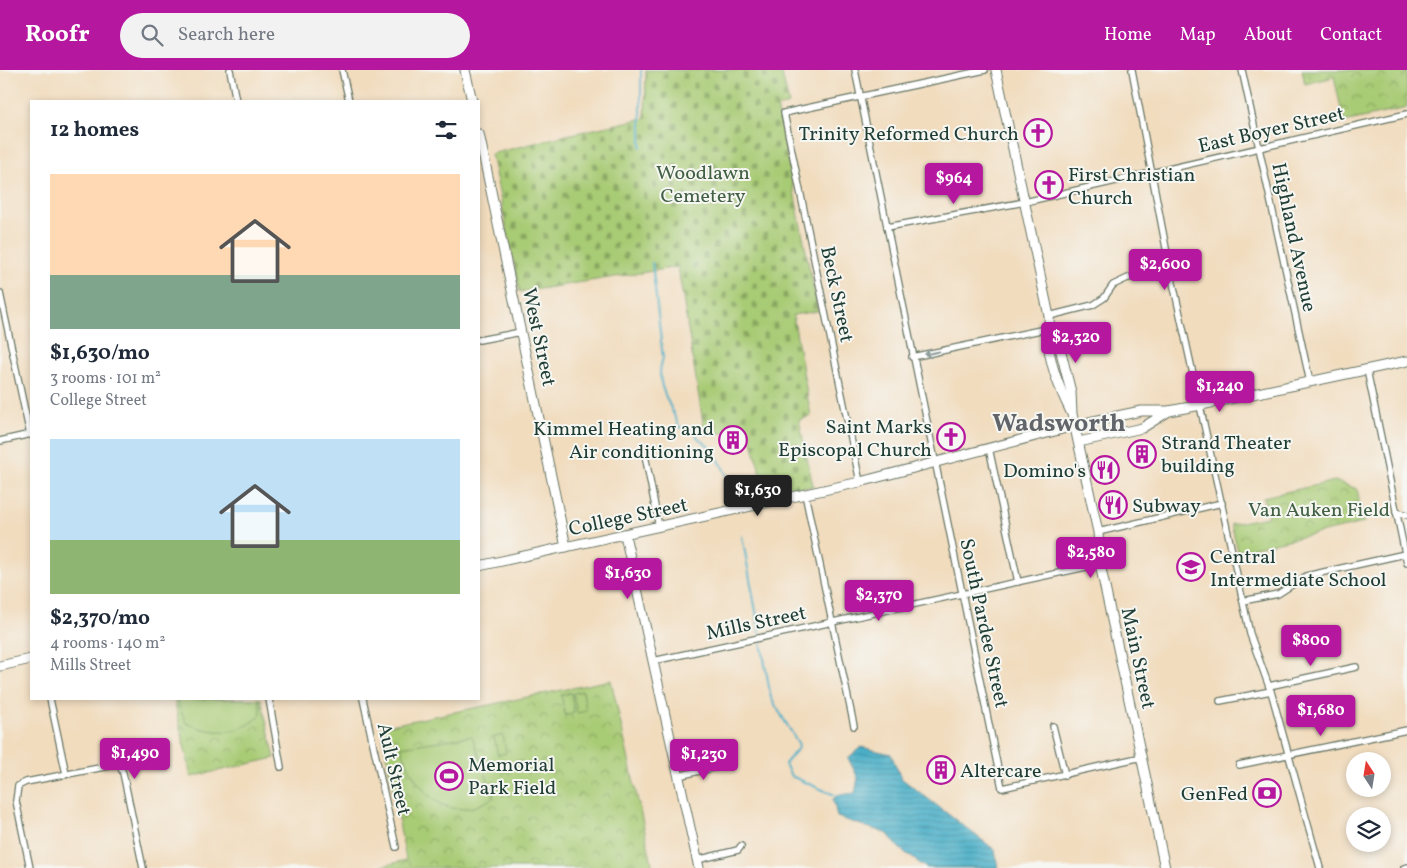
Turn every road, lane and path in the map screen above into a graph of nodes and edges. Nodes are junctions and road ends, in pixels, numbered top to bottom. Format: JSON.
{"nodes":[{"id":1,"x":230,"y":70,"type":"edge"},
{"id":2,"x":342,"y":70,"type":"edge"},
{"id":3,"x":465,"y":70,"type":"edge"},
{"id":4,"x":855,"y":70,"type":"edge"},
{"id":5,"x":985,"y":70,"type":"edge"},
{"id":6,"x":996,"y":70,"type":"edge"},
{"id":7,"x":1132,"y":70,"type":"edge"},
{"id":8,"x":1242,"y":70,"type":"edge"},
{"id":9,"x":860,"y":96,"type":"junction"},
{"id":10,"x":236,"y":100,"type":"edge"},
{"id":11,"x":349,"y":100,"type":"edge"},
{"id":12,"x":472,"y":100,"type":"edge"},
{"id":13,"x":1407,"y":114,"type":"edge"},
{"id":14,"x":480,"y":139,"type":"edge"},
{"id":15,"x":1259,"y":148,"type":"junction"},
{"id":16,"x":1152,"y":172,"type":"junction"},
{"id":17,"x":1025,"y":202,"type":"junction"},
{"id":18,"x":887,"y":227,"type":"junction"},
{"id":19,"x":1170,"y":269,"type":"junction"},
{"id":20,"x":0,"y":293,"type":"edge"},
{"id":21,"x":1049,"y":316,"type":"junction"},
{"id":22,"x":1050,"y":328,"type":"junction"},
{"id":23,"x":521,"y":332,"type":"junction"},
{"id":24,"x":480,"y":340,"type":"edge"},
{"id":25,"x":912,"y":357,"type":"junction"},
{"id":26,"x":1407,"y":361,"type":"edge"},
{"id":27,"x":1367,"y":370,"type":"junction"},
{"id":28,"x":1310,"y":382,"type":"junction"},
{"id":29,"x":1202,"y":405,"type":"junction"},
{"id":30,"x":1148,"y":410,"type":"junction"},
{"id":31,"x":1169,"y":411,"type":"junction"},
{"id":32,"x":1152,"y":423,"type":"junction"},
{"id":33,"x":1076,"y":426,"type":"junction"},
{"id":34,"x":30,"y":429,"type":"edge"},
{"id":35,"x":30,"y":434,"type":"edge"},
{"id":36,"x":0,"y":441,"type":"edge"},
{"id":37,"x":1079,"y":442,"type":"junction"},
{"id":38,"x":989,"y":448,"type":"junction"},
{"id":39,"x":646,"y":460,"type":"dead end"},
{"id":40,"x":934,"y":464,"type":"junction"},
{"id":41,"x":860,"y":482,"type":"junction"},
{"id":42,"x":805,"y":494,"type":"junction"},
{"id":43,"x":1222,"y":503,"type":"junction"},
{"id":44,"x":1396,"y":512,"type":"junction"},
{"id":45,"x":1407,"y":515,"type":"edge"},
{"id":46,"x":659,"y":527,"type":"junction"},
{"id":47,"x":1098,"y":532,"type":"junction"},
{"id":48,"x":626,"y":535,"type":"junction"},
{"id":49,"x":566,"y":547,"type":"junction"},
{"id":50,"x":1405,"y":554,"type":"junction"},
{"id":51,"x":1407,"y":563,"type":"edge"},
{"id":52,"x":1100,"y":564,"type":"junction"},
{"id":53,"x":480,"y":566,"type":"edge"},
{"id":54,"x":1018,"y":582,"type":"junction"},
{"id":55,"x":962,"y":594,"type":"junction"},
{"id":56,"x":1242,"y":602,"type":"junction"},
{"id":57,"x":832,"y":622,"type":"junction"},
{"id":58,"x":30,"y":659,"type":"edge"},
{"id":59,"x":653,"y":661,"type":"junction"},
{"id":60,"x":0,"y":666,"type":"edge"},
{"id":61,"x":1356,"y":667,"type":"dead end"},
{"id":62,"x":1270,"y":689,"type":"junction"},
{"id":63,"x":50,"y":700,"type":"edge"},
{"id":64,"x":269,"y":700,"type":"edge"},
{"id":65,"x":363,"y":700,"type":"edge"},
{"id":66,"x":1220,"y":701,"type":"dead end"},
{"id":67,"x":854,"y":726,"type":"dead end"},
{"id":68,"x":1053,"y":726,"type":"dead end"},
{"id":69,"x":1407,"y":730,"type":"edge"},
{"id":70,"x":1289,"y":754,"type":"junction"},
{"id":71,"x":1142,"y":757,"type":"junction"},
{"id":72,"x":725,"y":765,"type":"dead end"},
{"id":73,"x":1239,"y":765,"type":"dead end"},
{"id":74,"x":281,"y":767,"type":"dead end"},
{"id":75,"x":66,"y":774,"type":"junction"},
{"id":76,"x":1064,"y":774,"type":"junction"},
{"id":77,"x":678,"y":776,"type":"junction"},
{"id":78,"x":741,"y":846,"type":"dead end"},
{"id":79,"x":396,"y":847,"type":"dead end"},
{"id":80,"x":698,"y":864,"type":"edge"},
{"id":81,"x":30,"y":868,"type":"edge"},
{"id":82,"x":143,"y":868,"type":"edge"},
{"id":83,"x":1165,"y":868,"type":"edge"},
{"id":84,"x":1320,"y":868,"type":"edge"}],
"edges":[{"from":1,"to":10,"type":"street"},
{"from":2,"to":11,"type":"street"},
{"from":3,"to":12,"type":"main road"},
{"from":4,"to":9,"type":"street","name":"South Pardee Street"},
{"from":5,"to":9,"type":"street"},
{"from":6,"to":17,"type":"main road","name":"Main Street"},
{"from":7,"to":16,"type":"street"},
{"from":8,"to":15,"type":"street","name":"Highland Avenue"},
{"from":9,"to":18,"type":"street","name":"South Pardee Street"},
{"from":9,"to":41,"type":"street","name":"Beck Street"},
{"from":13,"to":15,"type":"street","name":"East Boyer Street"},
{"from":14,"to":23,"type":"main road","name":"West Street"},
{"from":15,"to":16,"type":"street","name":"East Boyer Street"},
{"from":15,"to":28,"type":"street","name":"Highland Avenue"},
{"from":16,"to":17,"type":"street","name":"East Boyer Street"},
{"from":16,"to":19,"type":"street"},
{"from":17,"to":18,"type":"street","name":"East Boyer Street"},
{"from":17,"to":21,"type":"main road","name":"Main Street"},
{"from":18,"to":25,"type":"street","name":"South Pardee Street"},
{"from":19,"to":21,"type":"street"},
{"from":19,"to":29,"type":"street"},
{"from":20,"to":34,"type":"street"},
{"from":21,"to":22,"type":"main road","name":"Main Street"},
{"from":22,"to":25,"type":"street","one_way":true},
{"from":22,"to":33,"type":"main road","name":"Main Street"},
{"from":23,"to":24,"type":"street"},
{"from":23,"to":49,"type":"main road","name":"West Street"},
{"from":25,"to":40,"type":"street","name":"South Pardee Street"},
{"from":26,"to":27,"type":"main road"},
{"from":27,"to":28,"type":"main road"},
{"from":27,"to":44,"type":"street"},
{"from":28,"to":29,"type":"main road"},
{"from":29,"to":31,"type":"main road"},
{"from":29,"to":43,"type":"street"},
{"from":30,"to":31,"type":"main road","name":"College Street"},
{"from":30,"to":32,"type":"main road"},
{"from":30,"to":33,"type":"main road","name":"College Street"},
{"from":31,"to":32,"type":"main road"},
{"from":32,"to":37,"type":"main road"},
{"from":33,"to":37,"type":"main road","name":"Main Street"},
{"from":33,"to":38,"type":"main road","name":"College Street"},
{"from":35,"to":36,"type":"street"},
{"from":37,"to":47,"type":"main road","name":"Main Street"},
{"from":38,"to":40,"type":"main road","name":"College Street"},
{"from":38,"to":54,"type":"street"},
{"from":39,"to":46,"type":"street"},
{"from":40,"to":41,"type":"main road","name":"College Street"},
{"from":40,"to":55,"type":"street","name":"South Pardee Street"},
{"from":41,"to":42,"type":"main road","name":"College Street"},
{"from":42,"to":46,"type":"main road","name":"College Street"},
{"from":42,"to":57,"type":"street"},
{"from":43,"to":47,"type":"street"},
{"from":43,"to":56,"type":"street"},
{"from":44,"to":45,"type":"street"},
{"from":44,"to":50,"type":"street"},
{"from":46,"to":48,"type":"main road","name":"College Street"},
{"from":47,"to":52,"type":"main road","name":"Main Street"},
{"from":48,"to":49,"type":"main road","name":"College Street"},
{"from":48,"to":59,"type":"main road"},
{"from":49,"to":53,"type":"main road","name":"College Street"},
{"from":50,"to":51,"type":"street"},
{"from":50,"to":56,"type":"street"},
{"from":52,"to":54,"type":"street","name":"Mills Street"},
{"from":52,"to":71,"type":"main road","name":"Main Street"},
{"from":54,"to":55,"type":"street","name":"Mills Street"},
{"from":55,"to":57,"type":"street","name":"Mills Street"},
{"from":55,"to":76,"type":"street","name":"South Pardee Street"},
{"from":56,"to":62,"type":"street"},
{"from":57,"to":59,"type":"street","name":"Mills Street"},
{"from":57,"to":67,"type":"street"},
{"from":58,"to":60,"type":"main road"},
{"from":59,"to":77,"type":"main road"},
{"from":61,"to":62,"type":"street"},
{"from":62,"to":66,"type":"street"},
{"from":62,"to":70,"type":"street"},
{"from":63,"to":75,"type":"street"},
{"from":64,"to":74,"type":"street"},
{"from":65,"to":79,"type":"street","name":"Ault Street"},
{"from":68,"to":76,"type":"street"},
{"from":69,"to":70,"type":"street"},
{"from":70,"to":73,"type":"street"},
{"from":70,"to":84,"type":"street"},
{"from":71,"to":76,"type":"street"},
{"from":71,"to":83,"type":"main road","name":"Main Street"},
{"from":72,"to":77,"type":"street"},
{"from":75,"to":81,"type":"street"},
{"from":75,"to":82,"type":"street"},
{"from":77,"to":80,"type":"main road"},
{"from":78,"to":80,"type":"street"}]}
